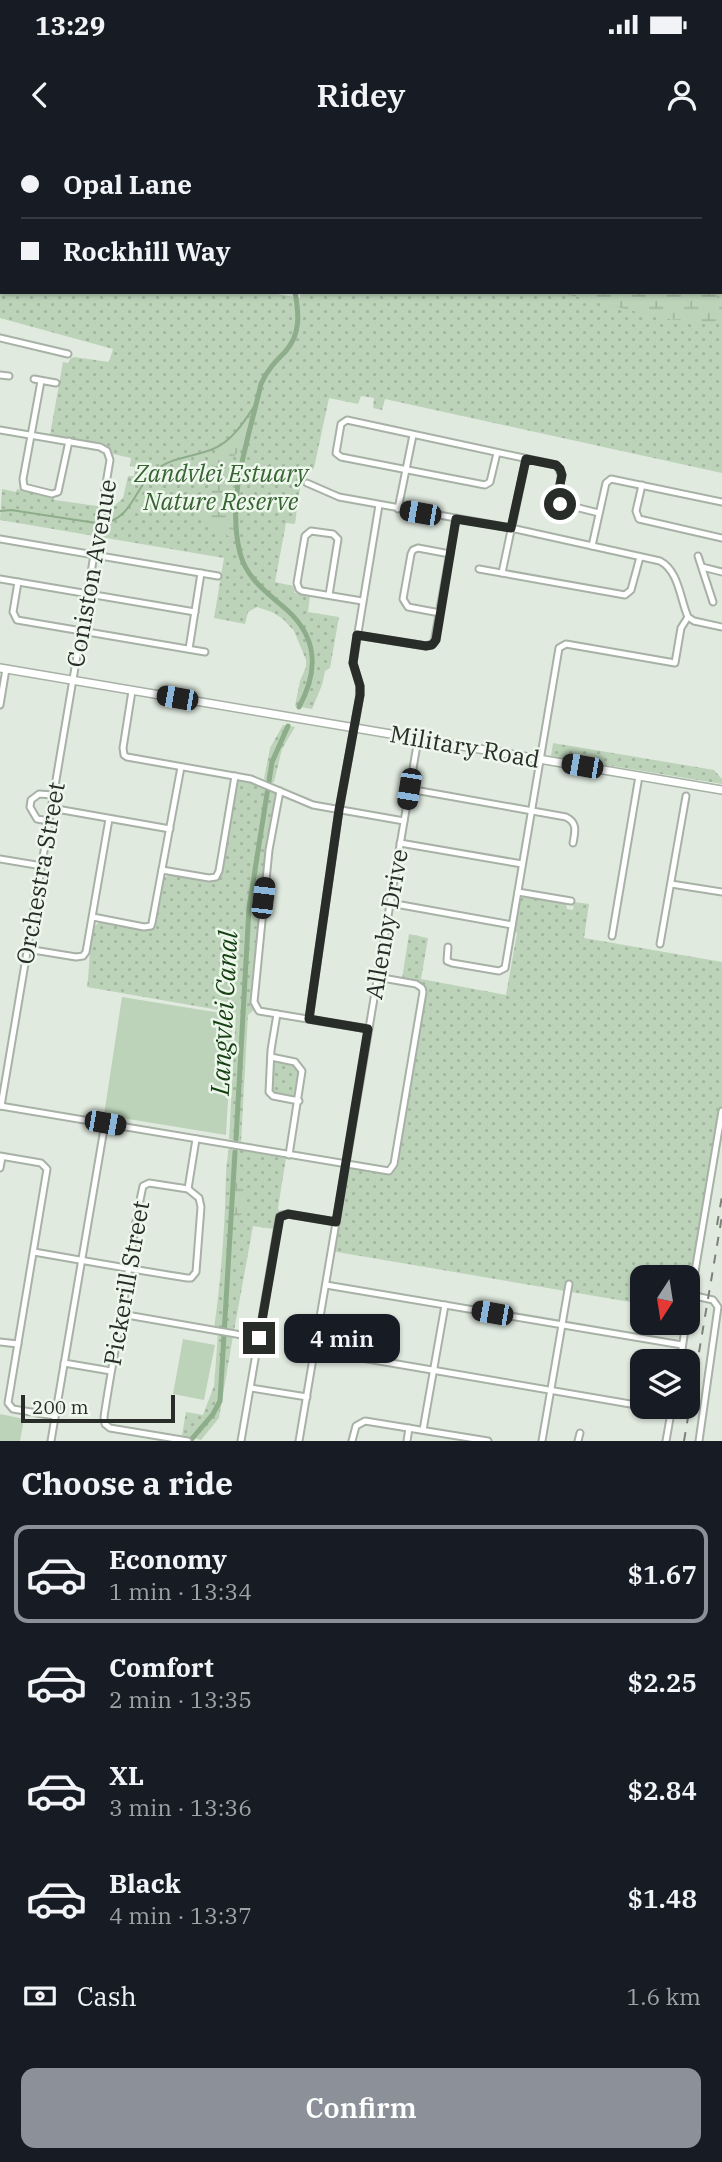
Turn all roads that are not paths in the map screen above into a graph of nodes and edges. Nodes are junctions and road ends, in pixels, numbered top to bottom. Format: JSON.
{"nodes":[{"id":1,"x":0,"y":338,"type":"edge"},
{"id":2,"x":68,"y":354,"type":"dead end"},
{"id":3,"x":0,"y":375,"type":"edge"},
{"id":4,"x":9,"y":376,"type":"dead end"},
{"id":5,"x":56,"y":383,"type":"dead end"},
{"id":6,"x":0,"y":430,"type":"edge"},
{"id":7,"x":30,"y":435,"type":"junction"},
{"id":8,"x":413,"y":435,"type":"junction"},
{"id":9,"x":69,"y":442,"type":"junction"},
{"id":10,"x":497,"y":453,"type":"junction"},
{"id":11,"x":526,"y":459,"type":"junction"},
{"id":12,"x":405,"y":468,"type":"junction"},
{"id":13,"x":307,"y":483,"type":"dead end"},
{"id":14,"x":642,"y":485,"type":"junction"},
{"id":15,"x":722,"y":502,"type":"edge"},
{"id":16,"x":379,"y":505,"type":"junction"},
{"id":17,"x":398,"y":509,"type":"junction"},
{"id":18,"x":599,"y":513,"type":"junction"},
{"id":19,"x":456,"y":519,"type":"junction"},
{"id":20,"x":511,"y":528,"type":"junction"},
{"id":21,"x":722,"y":538,"type":"edge"},
{"id":22,"x":0,"y":539,"type":"edge"},
{"id":23,"x":592,"y":546,"type":"junction"},
{"id":24,"x":450,"y":554,"type":"junction"},
{"id":25,"x":94,"y":555,"type":"junction"},
{"id":26,"x":698,"y":556,"type":"dead end"},
{"id":27,"x":640,"y":557,"type":"junction"},
{"id":28,"x":702,"y":567,"type":"junction"},
{"id":29,"x":479,"y":569,"type":"dead end"},
{"id":30,"x":722,"y":572,"type":"edge"},
{"id":31,"x":201,"y":573,"type":"junction"},
{"id":32,"x":502,"y":573,"type":"junction"},
{"id":33,"x":218,"y":576,"type":"dead end"},
{"id":34,"x":0,"y":579,"type":"edge"},
{"id":35,"x":18,"y":582,"type":"junction"},
{"id":36,"x":87,"y":594,"type":"junction"},
{"id":37,"x":329,"y":595,"type":"junction"},
{"id":38,"x":362,"y":601,"type":"junction"},
{"id":39,"x":713,"y":602,"type":"dead end"},
{"id":40,"x":195,"y":612,"type":"junction"},
{"id":41,"x":440,"y":613,"type":"junction"},
{"id":42,"x":688,"y":617,"type":"junction"},
{"id":43,"x":722,"y":627,"type":"edge"},
{"id":44,"x":81,"y":632,"type":"junction"},
{"id":45,"x":357,"y":635,"type":"junction"},
{"id":46,"x":189,"y":649,"type":"junction"},
{"id":47,"x":205,"y":652,"type":"dead end"},
{"id":48,"x":3,"y":668,"type":"edge"},
{"id":49,"x":72,"y":681,"type":"junction"},
{"id":50,"x":132,"y":691,"type":"junction"},
{"id":51,"x":0,"y":705,"type":"edge"},
{"id":52,"x":355,"y":728,"type":"junction"},
{"id":53,"x":418,"y":739,"type":"junction"},
{"id":54,"x":540,"y":759,"type":"junction"},
{"id":55,"x":181,"y":767,"type":"junction"},
{"id":56,"x":639,"y":775,"type":"junction"},
{"id":57,"x":235,"y":776,"type":"junction"},
{"id":58,"x":409,"y":789,"type":"junction"},
{"id":59,"x":722,"y":790,"type":"edge"},
{"id":60,"x":280,"y":791,"type":"junction"},
{"id":61,"x":54,"y":795,"type":"junction"},
{"id":62,"x":686,"y":796,"type":"dead end"},
{"id":63,"x":51,"y":808,"type":"junction"},
{"id":64,"x":339,"y":810,"type":"junction"},
{"id":65,"x":532,"y":811,"type":"junction"},
{"id":66,"x":109,"y":819,"type":"junction"},
{"id":67,"x":49,"y":821,"type":"junction"},
{"id":68,"x":404,"y":821,"type":"junction"},
{"id":69,"x":170,"y":828,"type":"junction"},
{"id":70,"x":400,"y":843,"type":"junction"},
{"id":71,"x":573,"y":843,"type":"dead end"},
{"id":72,"x":0,"y":859,"type":"edge"},
{"id":73,"x":523,"y":864,"type":"junction"},
{"id":74,"x":42,"y":866,"type":"junction"},
{"id":75,"x":162,"y":870,"type":"junction"},
{"id":76,"x":671,"y":884,"type":"junction"},
{"id":77,"x":518,"y":892,"type":"junction"},
{"id":78,"x":722,"y":892,"type":"edge"},
{"id":79,"x":571,"y":901,"type":"dead end"},
{"id":80,"x":390,"y":904,"type":"junction"},
{"id":81,"x":93,"y":917,"type":"junction"},
{"id":82,"x":513,"y":925,"type":"junction"},
{"id":83,"x":612,"y":936,"type":"dead end"},
{"id":84,"x":660,"y":944,"type":"dead end"},
{"id":85,"x":448,"y":947,"type":"dead end"},
{"id":86,"x":27,"y":949,"type":"junction"},
{"id":87,"x":377,"y":977,"type":"junction"},
{"id":88,"x":277,"y":1014,"type":"junction"},
{"id":89,"x":309,"y":1019,"type":"junction"},
{"id":90,"x":368,"y":1029,"type":"junction"},
{"id":91,"x":271,"y":1057,"type":"junction"},
{"id":92,"x":299,"y":1101,"type":"junction"},
{"id":93,"x":0,"y":1106,"type":"edge"},
{"id":94,"x":722,"y":1111,"type":"edge"},
{"id":95,"x":105,"y":1123,"type":"junction"},
{"id":96,"x":196,"y":1139,"type":"junction"},
{"id":97,"x":289,"y":1155,"type":"junction"},
{"id":98,"x":1,"y":1156,"type":"edge"},
{"id":99,"x":346,"y":1165,"type":"junction"},
{"id":100,"x":0,"y":1168,"type":"edge"},
{"id":101,"x":188,"y":1189,"type":"junction"},
{"id":102,"x":336,"y":1222,"type":"junction"},
{"id":103,"x":34,"y":1252,"type":"junction"},
{"id":104,"x":82,"y":1260,"type":"junction"},
{"id":105,"x":696,"y":1265,"type":"edge"},
{"id":106,"x":129,"y":1268,"type":"junction"},
{"id":107,"x":569,"y":1283,"type":"dead end"},
{"id":108,"x":326,"y":1284,"type":"junction"},
{"id":109,"x":700,"y":1297,"type":"edge"},
{"id":110,"x":445,"y":1305,"type":"junction"},
{"id":111,"x":121,"y":1314,"type":"junction"},
{"id":112,"x":562,"y":1325,"type":"junction"},
{"id":113,"x":684,"y":1335,"type":"edge"},
{"id":114,"x":259,"y":1338,"type":"junction"},
{"id":115,"x":0,"y":1342,"type":"edge"},
{"id":116,"x":18,"y":1344,"type":"junction"},
{"id":117,"x":682,"y":1345,"type":"junction"},
{"id":118,"x":682,"y":1349,"type":"edge"},
{"id":119,"x":315,"y":1350,"type":"junction"},
{"id":120,"x":64,"y":1363,"type":"junction"},
{"id":121,"x":111,"y":1371,"type":"junction"},
{"id":122,"x":433,"y":1371,"type":"junction"},
{"id":123,"x":251,"y":1388,"type":"junction"},
{"id":124,"x":551,"y":1391,"type":"junction"},
{"id":125,"x":307,"y":1397,"type":"junction"},
{"id":126,"x":630,"y":1404,"type":"edge"},
{"id":127,"x":55,"y":1416,"type":"junction"},
{"id":128,"x":670,"y":1419,"type":"edge"},
{"id":129,"x":409,"y":1428,"type":"junction"},
{"id":130,"x":423,"y":1430,"type":"junction"},
{"id":131,"x":136,"y":1432,"type":"junction"},
{"id":132,"x":580,"y":1433,"type":"dead end"},
{"id":133,"x":474,"y":1440,"type":"edge"},
{"id":134,"x":51,"y":1441,"type":"edge"},
{"id":135,"x":134,"y":1441,"type":"edge"},
{"id":136,"x":187,"y":1441,"type":"edge"},
{"id":137,"x":241,"y":1441,"type":"edge"},
{"id":138,"x":299,"y":1441,"type":"edge"},
{"id":139,"x":352,"y":1441,"type":"edge"},
{"id":140,"x":407,"y":1441,"type":"edge"},
{"id":141,"x":488,"y":1441,"type":"edge"},
{"id":142,"x":542,"y":1441,"type":"edge"},
{"id":143,"x":578,"y":1441,"type":"edge"},
{"id":144,"x":666,"y":1441,"type":"edge"},
{"id":145,"x":699,"y":1441,"type":"edge"}],
"edges":[{"from":1,"to":2,"type":"street"},
{"from":3,"to":4,"type":"street"},
{"from":5,"to":7,"type":"street"},
{"from":6,"to":7,"type":"street","name":"Coniston Avenue"},
{"from":7,"to":9,"type":"street","name":"Coniston Avenue"},
{"from":7,"to":9,"type":"street"},
{"from":8,"to":10,"type":"street"},
{"from":8,"to":12,"type":"street"},
{"from":8,"to":12,"type":"street"},
{"from":9,"to":25,"type":"street","name":"Coniston Avenue"},
{"from":10,"to":11,"type":"street"},
{"from":10,"to":12,"type":"street"},
{"from":11,"to":18,"type":"street"},
{"from":11,"to":20,"type":"street"},
{"from":12,"to":17,"type":"street"},
{"from":13,"to":16,"type":"street"},
{"from":14,"to":15,"type":"street"},
{"from":14,"to":18,"type":"street"},
{"from":14,"to":21,"type":"street"},
{"from":16,"to":17,"type":"street"},
{"from":16,"to":38,"type":"street"},
{"from":17,"to":19,"type":"street"},
{"from":18,"to":23,"type":"street"},
{"from":19,"to":20,"type":"street"},
{"from":19,"to":24,"type":"street"},
{"from":20,"to":23,"type":"street"},
{"from":20,"to":32,"type":"street"},
{"from":22,"to":25,"type":"street"},
{"from":23,"to":27,"type":"street"},
{"from":24,"to":41,"type":"street"},
{"from":24,"to":41,"type":"street"},
{"from":25,"to":31,"type":"street"},
{"from":25,"to":36,"type":"street","name":"Coniston Avenue"},
{"from":26,"to":28,"type":"street"},
{"from":27,"to":32,"type":"street"},
{"from":27,"to":42,"type":"street"},
{"from":28,"to":30,"type":"street"},
{"from":28,"to":39,"type":"street"},
{"from":29,"to":32,"type":"street"},
{"from":31,"to":33,"type":"street"},
{"from":31,"to":40,"type":"street"},
{"from":34,"to":35,"type":"street"},
{"from":35,"to":36,"type":"street"},
{"from":35,"to":44,"type":"street"},
{"from":36,"to":40,"type":"street"},
{"from":36,"to":44,"type":"street","name":"Coniston Avenue"},
{"from":37,"to":37,"type":"street"},
{"from":37,"to":38,"type":"street"},
{"from":38,"to":45,"type":"street"},
{"from":40,"to":46,"type":"street"},
{"from":41,"to":45,"type":"street"},
{"from":42,"to":43,"type":"street"},
{"from":42,"to":54,"type":"street"},
{"from":44,"to":46,"type":"street"},
{"from":44,"to":49,"type":"street","name":"Coniston Avenue"},
{"from":45,"to":52,"type":"street"},
{"from":46,"to":47,"type":"street"},
{"from":48,"to":49,"type":"main road","name":"Military Road"},
{"from":48,"to":51,"type":"street"},
{"from":49,"to":50,"type":"main road","name":"Military Road"},
{"from":49,"to":61,"type":"street","name":"Orchestra Street"},
{"from":50,"to":52,"type":"main road","name":"Military Road"},
{"from":50,"to":55,"type":"street"},
{"from":52,"to":53,"type":"main road","name":"Military Road"},
{"from":52,"to":64,"type":"street"},
{"from":53,"to":54,"type":"main road","name":"Military Road"},
{"from":53,"to":58,"type":"street","name":"Allenby Drive"},
{"from":54,"to":56,"type":"main road","name":"Military Road"},
{"from":54,"to":65,"type":"street"},
{"from":55,"to":57,"type":"street"},
{"from":55,"to":69,"type":"street"},
{"from":56,"to":59,"type":"main road","name":"Military Road"},
{"from":56,"to":83,"type":"street"},
{"from":57,"to":60,"type":"street"},
{"from":57,"to":75,"type":"street"},
{"from":58,"to":65,"type":"street"},
{"from":58,"to":68,"type":"street","name":"Allenby Drive"},
{"from":60,"to":64,"type":"street"},
{"from":60,"to":88,"type":"street"},
{"from":61,"to":63,"type":"street","name":"Orchestra Street"},
{"from":61,"to":67,"type":"street"},
{"from":62,"to":76,"type":"street"},
{"from":63,"to":66,"type":"street"},
{"from":63,"to":67,"type":"street","name":"Orchestra Street"},
{"from":64,"to":68,"type":"street"},
{"from":64,"to":89,"type":"street"},
{"from":65,"to":71,"type":"street"},
{"from":65,"to":73,"type":"street"},
{"from":66,"to":69,"type":"street"},
{"from":66,"to":81,"type":"street"},
{"from":67,"to":74,"type":"street","name":"Orchestra Street"},
{"from":68,"to":70,"type":"street","name":"Allenby Drive"},
{"from":69,"to":75,"type":"street"},
{"from":70,"to":73,"type":"street"},
{"from":70,"to":80,"type":"street","name":"Allenby Drive"},
{"from":72,"to":74,"type":"street"},
{"from":73,"to":77,"type":"street"},
{"from":74,"to":86,"type":"street","name":"Orchestra Street"},
{"from":75,"to":81,"type":"street"},
{"from":76,"to":78,"type":"street"},
{"from":76,"to":84,"type":"street"},
{"from":77,"to":79,"type":"street"},
{"from":77,"to":82,"type":"street"},
{"from":80,"to":82,"type":"street"},
{"from":80,"to":87,"type":"street","name":"Allenby Drive"},
{"from":81,"to":86,"type":"street"},
{"from":82,"to":85,"type":"street"},
{"from":86,"to":93,"type":"street","name":"Orchestra Street"},
{"from":87,"to":90,"type":"street","name":"Allenby Drive"},
{"from":87,"to":99,"type":"street"},
{"from":88,"to":89,"type":"street"},
{"from":88,"to":91,"type":"street"},
{"from":89,"to":90,"type":"street"},
{"from":90,"to":99,"type":"street","name":"Allenby Drive"},
{"from":91,"to":92,"type":"street"},
{"from":91,"to":92,"type":"street"},
{"from":92,"to":97,"type":"street"},
{"from":93,"to":95,"type":"street"},
{"from":94,"to":105,"type":"street"},
{"from":95,"to":96,"type":"street"},
{"from":95,"to":104,"type":"street"},
{"from":96,"to":97,"type":"street"},
{"from":96,"to":101,"type":"street"},
{"from":97,"to":99,"type":"street"},
{"from":98,"to":100,"type":"street"},
{"from":98,"to":103,"type":"street"},
{"from":99,"to":102,"type":"street","name":"Allenby Drive"},
{"from":101,"to":106,"type":"street","name":"Pickerill Street"},
{"from":101,"to":106,"type":"street"},
{"from":102,"to":108,"type":"street","name":"Allenby Drive"},
{"from":102,"to":114,"type":"street"},
{"from":103,"to":104,"type":"street"},
{"from":103,"to":116,"type":"street"},
{"from":104,"to":106,"type":"street"},
{"from":104,"to":120,"type":"street"},
{"from":106,"to":111,"type":"street","name":"Pickerill Street"},
{"from":107,"to":112,"type":"street"},
{"from":108,"to":110,"type":"street"},
{"from":108,"to":119,"type":"street","name":"Allenby Drive"},
{"from":109,"to":145,"type":"street"},
{"from":110,"to":112,"type":"street"},
{"from":110,"to":122,"type":"street"},
{"from":111,"to":114,"type":"street"},
{"from":111,"to":121,"type":"street","name":"Pickerill Street"},
{"from":112,"to":117,"type":"street"},
{"from":112,"to":124,"type":"street"},
{"from":113,"to":117,"type":"street"},
{"from":114,"to":123,"type":"street"},
{"from":115,"to":116,"type":"street"},
{"from":116,"to":127,"type":"street"},
{"from":117,"to":118,"type":"street"},
{"from":119,"to":122,"type":"street"},
{"from":119,"to":125,"type":"street","name":"Allenby Drive"},
{"from":120,"to":121,"type":"street"},
{"from":120,"to":127,"type":"street"},
{"from":121,"to":131,"type":"street","name":"Pickerill Street"},
{"from":122,"to":124,"type":"street"},
{"from":122,"to":130,"type":"street"},
{"from":123,"to":125,"type":"street"},
{"from":123,"to":137,"type":"street"},
{"from":124,"to":126,"type":"street"},
{"from":124,"to":142,"type":"street"},
{"from":125,"to":138,"type":"street","name":"Allenby Drive"},
{"from":127,"to":134,"type":"street"},
{"from":128,"to":144,"type":"street"},
{"from":129,"to":130,"type":"street"},
{"from":129,"to":139,"type":"street"},
{"from":129,"to":140,"type":"street"},
{"from":130,"to":133,"type":"street"},
{"from":131,"to":135,"type":"street"},
{"from":131,"to":136,"type":"street","name":"Pickerill Street"},
{"from":132,"to":143,"type":"street"},
{"from":133,"to":141,"type":"street"}]}
